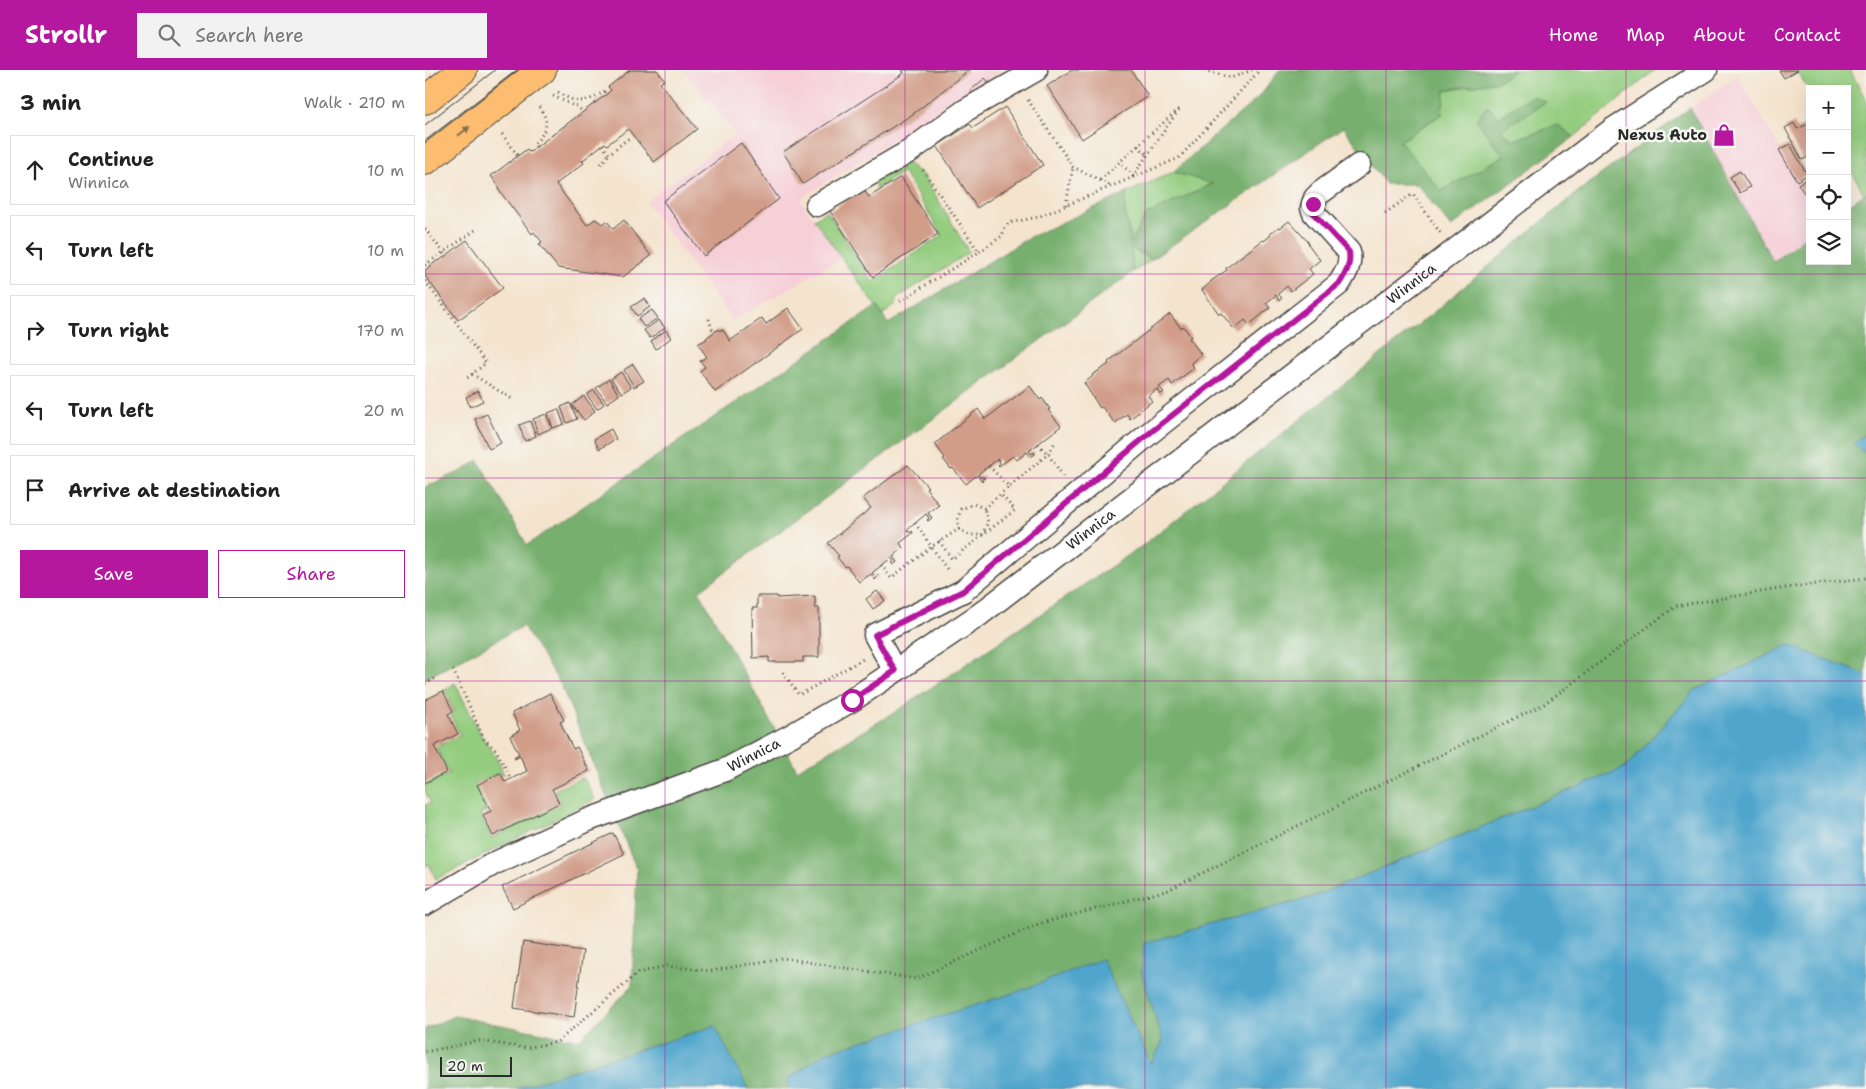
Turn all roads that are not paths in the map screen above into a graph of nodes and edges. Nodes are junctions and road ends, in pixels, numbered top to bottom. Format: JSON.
{"nodes":[{"id":1,"x":463,"y":70,"type":"edge"},
{"id":2,"x":542,"y":70,"type":"edge"},
{"id":3,"x":1036,"y":70,"type":"edge"},
{"id":4,"x":1706,"y":70,"type":"edge"},
{"id":5,"x":425,"y":100,"type":"edge"},
{"id":6,"x":425,"y":161,"type":"edge"},
{"id":7,"x":1359,"y":165,"type":"dead end"},
{"id":8,"x":817,"y":205,"type":"dead end"},
{"id":9,"x":895,"y":671,"type":"junction"},
{"id":10,"x":425,"y":904,"type":"edge"}],
"edges":[{"from":1,"to":5,"type":"main road"},
{"from":6,"to":2,"type":"main road","one_way":true},
{"from":3,"to":8,"type":"street"},
{"from":4,"to":9,"type":"street","name":"Winnica"},
{"from":7,"to":9,"type":"street"},
{"from":9,"to":10,"type":"street","name":"Winnica"}]}
